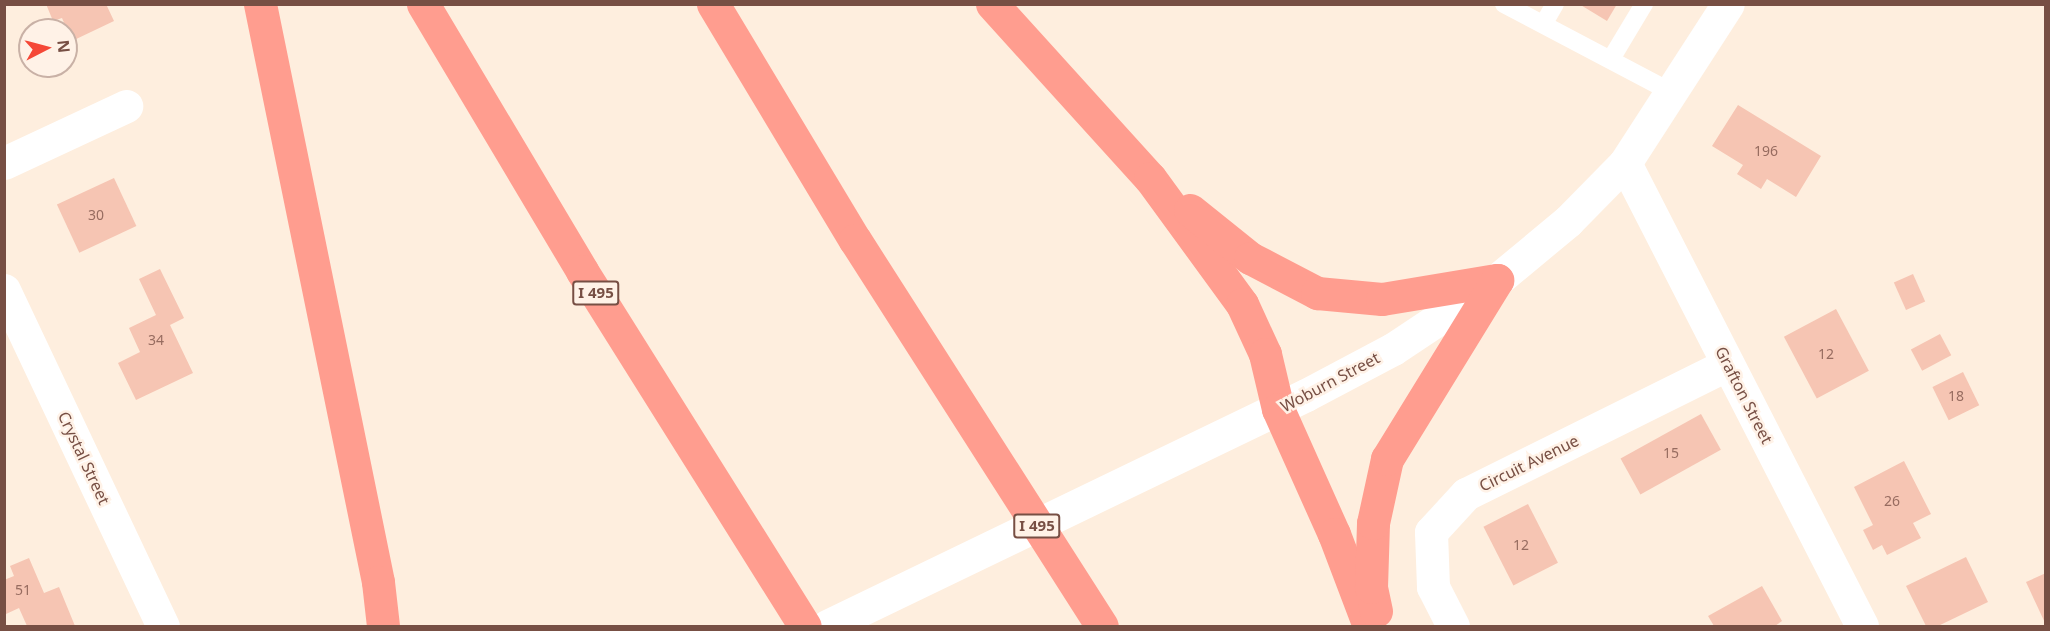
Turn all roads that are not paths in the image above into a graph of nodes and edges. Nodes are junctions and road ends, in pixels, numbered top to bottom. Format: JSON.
{"nodes":[{"id":1,"x":260,"y":4,"type":"edge"},
{"id":2,"x":423,"y":4,"type":"edge"},
{"id":3,"x":713,"y":4,"type":"edge"},
{"id":4,"x":992,"y":4,"type":"edge"},
{"id":5,"x":1504,"y":4,"type":"edge"},
{"id":6,"x":1555,"y":4,"type":"edge"},
{"id":7,"x":1644,"y":4,"type":"edge"},
{"id":8,"x":1728,"y":4,"type":"edge"},
{"id":9,"x":1544,"y":23,"type":"junction"},
{"id":10,"x":1611,"y":59,"type":"junction"},
{"id":11,"x":1673,"y":93,"type":"junction"},
{"id":12,"x":126,"y":106,"type":"dead end"},
{"id":13,"x":4,"y":163,"type":"edge"},
{"id":14,"x":1625,"y":163,"type":"junction"},
{"id":15,"x":1150,"y":178,"type":"junction"},
{"id":16,"x":1497,"y":280,"type":"junction"},
{"id":17,"x":4,"y":290,"type":"edge"},
{"id":18,"x":1728,"y":364,"type":"junction"},
{"id":19,"x":1278,"y":409,"type":"junction"},
{"id":20,"x":378,"y":582,"type":"junction"},
{"id":21,"x":163,"y":627,"type":"edge"},
{"id":22,"x":383,"y":627,"type":"edge"},
{"id":23,"x":394,"y":627,"type":"edge"},
{"id":24,"x":805,"y":627,"type":"edge"},
{"id":25,"x":827,"y":627,"type":"edge"},
{"id":26,"x":1102,"y":627,"type":"edge"},
{"id":27,"x":1369,"y":627,"type":"edge"},
{"id":28,"x":1378,"y":627,"type":"edge"},
{"id":29,"x":1453,"y":627,"type":"edge"},
{"id":30,"x":1862,"y":627,"type":"edge"}],
"edges":[{"from":1,"to":20,"type":"highway"},
{"from":2,"to":24,"type":"highway","number":"I 495"},
{"from":3,"to":26,"type":"highway","number":"I 495"},
{"from":4,"to":15,"type":"highway"},
{"from":5,"to":9,"type":"lane"},
{"from":6,"to":9,"type":"lane"},
{"from":7,"to":10,"type":"lane"},
{"from":8,"to":11,"type":"street","name":"Woburn Street"},
{"from":9,"to":10,"type":"lane"},
{"from":10,"to":11,"type":"lane"},
{"from":11,"to":14,"type":"street","name":"Woburn Street"},
{"from":12,"to":13,"type":"street"},
{"from":14,"to":16,"type":"street","name":"Woburn Street"},
{"from":14,"to":18,"type":"street","name":"Grafton Street"},
{"from":15,"to":16,"type":"highway"},
{"from":15,"to":19,"type":"highway"},
{"from":16,"to":19,"type":"street","name":"Woburn Street"},
{"from":16,"to":28,"type":"highway"},
{"from":17,"to":21,"type":"street","name":"Crystal Street"},
{"from":18,"to":29,"type":"street","name":"Circuit Avenue"},
{"from":18,"to":30,"type":"street","name":"Grafton Street"},
{"from":19,"to":25,"type":"street","name":"Woburn Street"},
{"from":19,"to":27,"type":"highway"},
{"from":20,"to":22,"type":"highway"},
{"from":20,"to":23,"type":"highway"}]}
